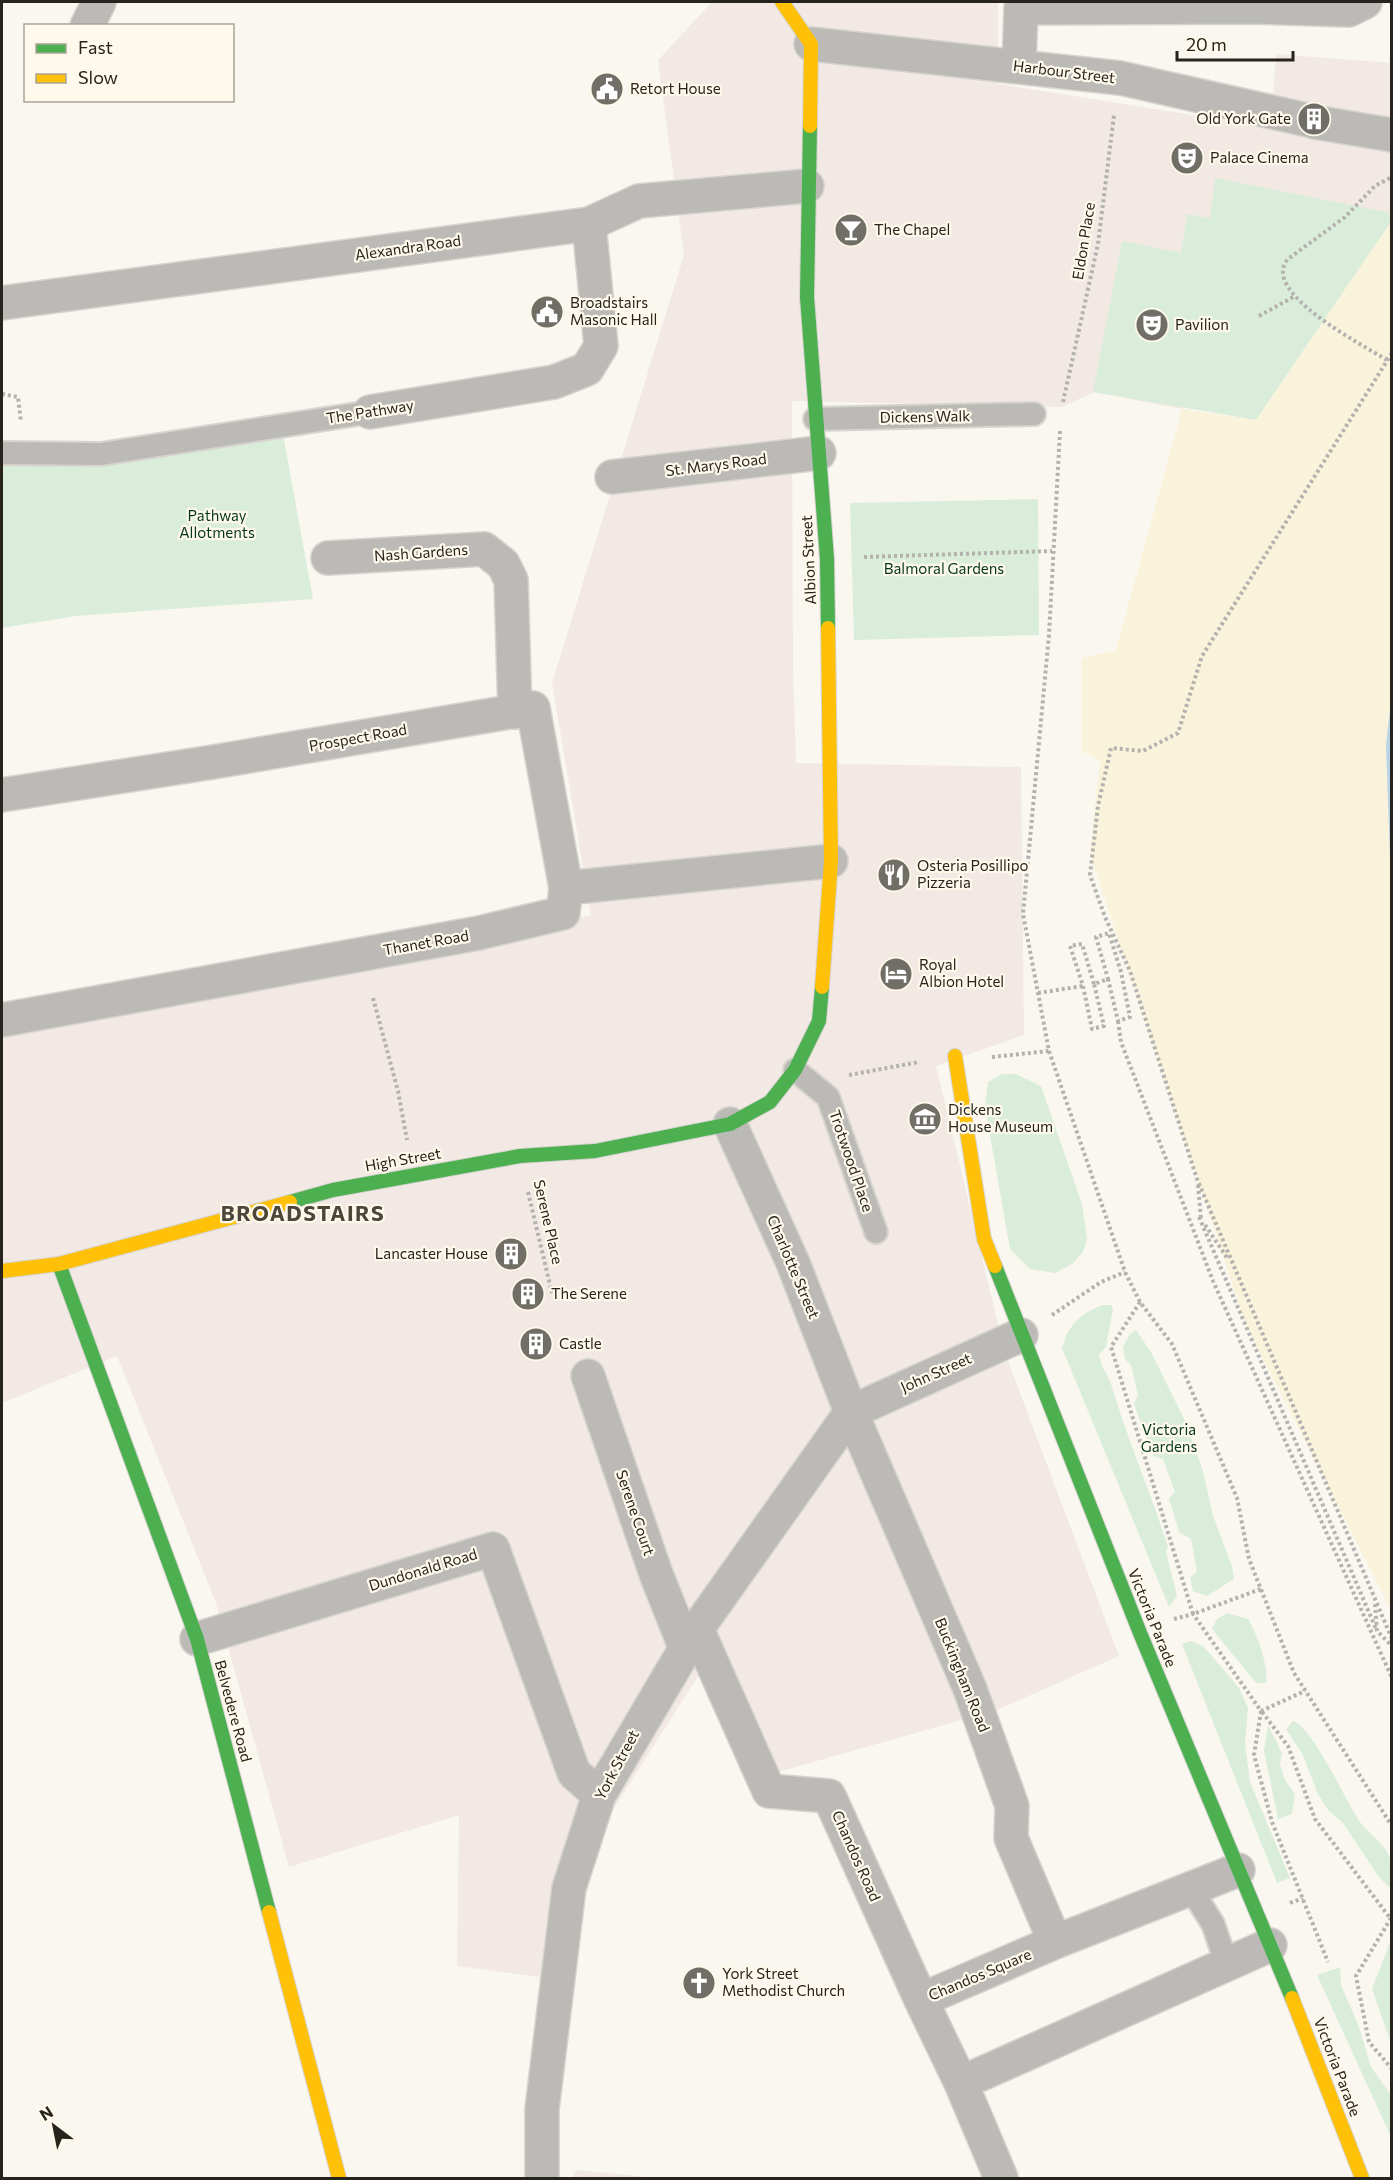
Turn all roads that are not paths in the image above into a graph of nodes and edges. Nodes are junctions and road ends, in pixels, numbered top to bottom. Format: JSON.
{"nodes":[{"id":1,"x":99,"y":2,"type":"edge"},
{"id":2,"x":782,"y":2,"type":"edge"},
{"id":3,"x":1365,"y":2,"type":"edge"},
{"id":4,"x":1021,"y":5,"type":"edge"},
{"id":5,"x":88,"y":24,"type":"edge"},
{"id":6,"x":811,"y":44,"type":"junction"},
{"id":7,"x":1019,"y":66,"type":"junction"},
{"id":8,"x":1392,"y":135,"type":"edge"},
{"id":9,"x":807,"y":186,"type":"junction"},
{"id":10,"x":590,"y":224,"type":"junction"},
{"id":11,"x":4,"y":303,"type":"edge"},
{"id":12,"x":370,"y":411,"type":"joint"},
{"id":13,"x":1034,"y":414,"type":"dead end"},
{"id":14,"x":815,"y":419,"type":"junction"},
{"id":15,"x":2,"y":453,"type":"edge"},
{"id":16,"x":819,"y":453,"type":"junction"},
{"id":17,"x":612,"y":477,"type":"dead end"},
{"id":18,"x":328,"y":558,"type":"dead end"},
{"id":19,"x":515,"y":712,"type":"junction"},
{"id":20,"x":2,"y":795,"type":"edge"},
{"id":21,"x":831,"y":861,"type":"junction"},
{"id":22,"x":566,"y":888,"type":"junction"},
{"id":23,"x":2,"y":1020,"type":"edge"},
{"id":24,"x":955,"y":1056,"type":"dead end"},
{"id":25,"x":795,"y":1070,"type":"junction"},
{"id":26,"x":730,"y":1124,"type":"junction"},
{"id":27,"x":876,"y":1232,"type":"dead end"},
{"id":28,"x":59,"y":1264,"type":"junction"},
{"id":29,"x":2,"y":1271,"type":"edge"},
{"id":30,"x":1021,"y":1335,"type":"junction"},
{"id":31,"x":588,"y":1376,"type":"dead end"},
{"id":32,"x":851,"y":1412,"type":"junction"},
{"id":33,"x":197,"y":1639,"type":"junction"},
{"id":34,"x":691,"y":1639,"type":"junction"},
{"id":35,"x":599,"y":1795,"type":"junction"},
{"id":36,"x":1238,"y":1870,"type":"junction"},
{"id":37,"x":1191,"y":1889,"type":"junction"},
{"id":38,"x":1055,"y":1942,"type":"junction"},
{"id":39,"x":1270,"y":1946,"type":"junction"},
{"id":40,"x":1227,"y":1965,"type":"junction"},
{"id":41,"x":921,"y":2000,"type":"junction"},
{"id":42,"x":961,"y":2084,"type":"junction"},
{"id":43,"x":339,"y":2178,"type":"edge"},
{"id":44,"x":542,"y":2178,"type":"edge"},
{"id":45,"x":1001,"y":2178,"type":"edge"},
{"id":46,"x":1362,"y":2178,"type":"edge"}],
"edges":[{"from":1,"to":5,"type":"street"},
{"from":2,"to":6,"type":"street"},
{"from":3,"to":4,"type":"street"},
{"from":4,"to":7,"type":"street"},
{"from":6,"to":7,"type":"street","name":"Harbour Street"},
{"from":6,"to":9,"type":"street","name":"Albion Street"},
{"from":7,"to":8,"type":"street","name":"Harbour Street"},
{"from":9,"to":10,"type":"street","name":"Alexandra Road"},
{"from":9,"to":14,"type":"street","name":"Albion Street"},
{"from":10,"to":11,"type":"street","name":"Alexandra Road"},
{"from":10,"to":12,"type":"street","name":"The Pathway"},
{"from":12,"to":15,"type":"lane","name":"The Pathway"},
{"from":13,"to":14,"type":"lane","name":"Dickens Walk"},
{"from":14,"to":16,"type":"street","name":"Albion Street"},
{"from":16,"to":17,"type":"street","name":"St. Marys Road"},
{"from":16,"to":21,"type":"street","name":"Albion Street"},
{"from":18,"to":19,"type":"street","name":"Nash Gardens"},
{"from":19,"to":20,"type":"street","name":"Prospect Road"},
{"from":19,"to":22,"type":"street","name":"Prospect Road"},
{"from":21,"to":22,"type":"street"},
{"from":21,"to":25,"type":"street","name":"Albion Street"},
{"from":22,"to":23,"type":"street","name":"Thanet Road"},
{"from":24,"to":30,"type":"street","name":"Victoria Parade"},
{"from":25,"to":26,"type":"street","name":"High Street"},
{"from":25,"to":27,"type":"lane","name":"Trotwood Place"},
{"from":26,"to":28,"type":"street","name":"High Street"},
{"from":26,"to":32,"type":"street","name":"Charlotte Street"},
{"from":28,"to":29,"type":"street","name":"High Street"},
{"from":28,"to":33,"type":"street","name":"Belvedere Road"},
{"from":30,"to":32,"type":"street","name":"John Street"},
{"from":30,"to":36,"type":"street","name":"Victoria Parade"},
{"from":31,"to":34,"type":"street","name":"Serene Court"},
{"from":32,"to":34,"type":"street","name":"York Street"},
{"from":32,"to":38,"type":"street","name":"Buckingham Road"},
{"from":33,"to":35,"type":"street","name":"Dundonald Road"},
{"from":33,"to":43,"type":"street","name":"Belvedere Road"},
{"from":34,"to":35,"type":"street","name":"York Street"},
{"from":34,"to":41,"type":"street","name":"Chandos Road"},
{"from":35,"to":44,"type":"street","name":"York Street"},
{"from":36,"to":37,"type":"street","name":"Chandos Square"},
{"from":36,"to":39,"type":"street","name":"Victoria Parade"},
{"from":37,"to":38,"type":"street","name":"Chandos Square"},
{"from":37,"to":40,"type":"lane"},
{"from":38,"to":41,"type":"street","name":"Chandos Square"},
{"from":39,"to":40,"type":"street"},
{"from":39,"to":46,"type":"street","name":"Victoria Parade"},
{"from":40,"to":42,"type":"street"},
{"from":41,"to":42,"type":"street","name":"Chandos Square"},
{"from":42,"to":45,"type":"street"}]}
